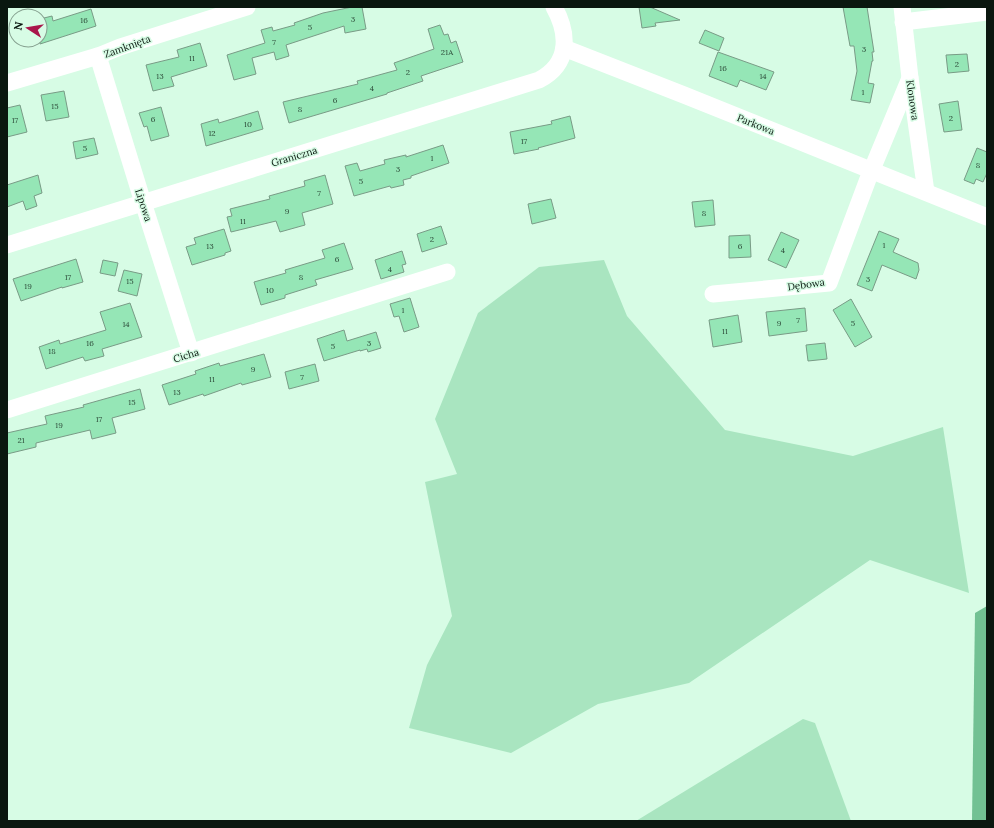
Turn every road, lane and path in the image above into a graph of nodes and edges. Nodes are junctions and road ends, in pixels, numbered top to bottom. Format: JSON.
{"nodes":[{"id":1,"x":247,"y":7,"type":"edge"},
{"id":2,"x":554,"y":7,"type":"edge"},
{"id":3,"x":987,"y":12,"type":"edge"},
{"id":4,"x":903,"y":15,"type":"edge"},
{"id":5,"x":564,"y":48,"type":"junction"},
{"id":6,"x":98,"y":56,"type":"junction"},
{"id":7,"x":910,"y":78,"type":"junction"},
{"id":8,"x":7,"y":83,"type":"edge"},
{"id":9,"x":872,"y":170,"type":"junction"},
{"id":10,"x":926,"y":192,"type":"junction"},
{"id":11,"x":143,"y":203,"type":"junction"},
{"id":12,"x":987,"y":217,"type":"edge"},
{"id":13,"x":7,"y":245,"type":"edge"},
{"id":14,"x":447,"y":272,"type":"dead end"},
{"id":15,"x":713,"y":294,"type":"dead end"},
{"id":16,"x":192,"y":353,"type":"junction"},
{"id":17,"x":7,"y":410,"type":"edge"}],
"edges":[{"from":1,"to":6,"type":"street","name":"Zamknięta"},
{"from":2,"to":5,"type":"street"},
{"from":3,"to":4,"type":"street"},
{"from":4,"to":7,"type":"street","name":"Klonowa"},
{"from":5,"to":9,"type":"street","name":"Parkowa"},
{"from":5,"to":11,"type":"street","name":"Graniczna"},
{"from":6,"to":8,"type":"street","name":"Zamknięta"},
{"from":6,"to":11,"type":"street","name":"Lipowa"},
{"from":7,"to":9,"type":"street"},
{"from":7,"to":10,"type":"street","name":"Klonowa"},
{"from":9,"to":10,"type":"street","name":"Parkowa"},
{"from":9,"to":15,"type":"street","name":"Dębowa"},
{"from":10,"to":12,"type":"street","name":"Parkowa"},
{"from":11,"to":13,"type":"street","name":"Graniczna"},
{"from":11,"to":16,"type":"street","name":"Lipowa"},
{"from":14,"to":16,"type":"street","name":"Cicha"},
{"from":16,"to":17,"type":"street","name":"Cicha"}]}
